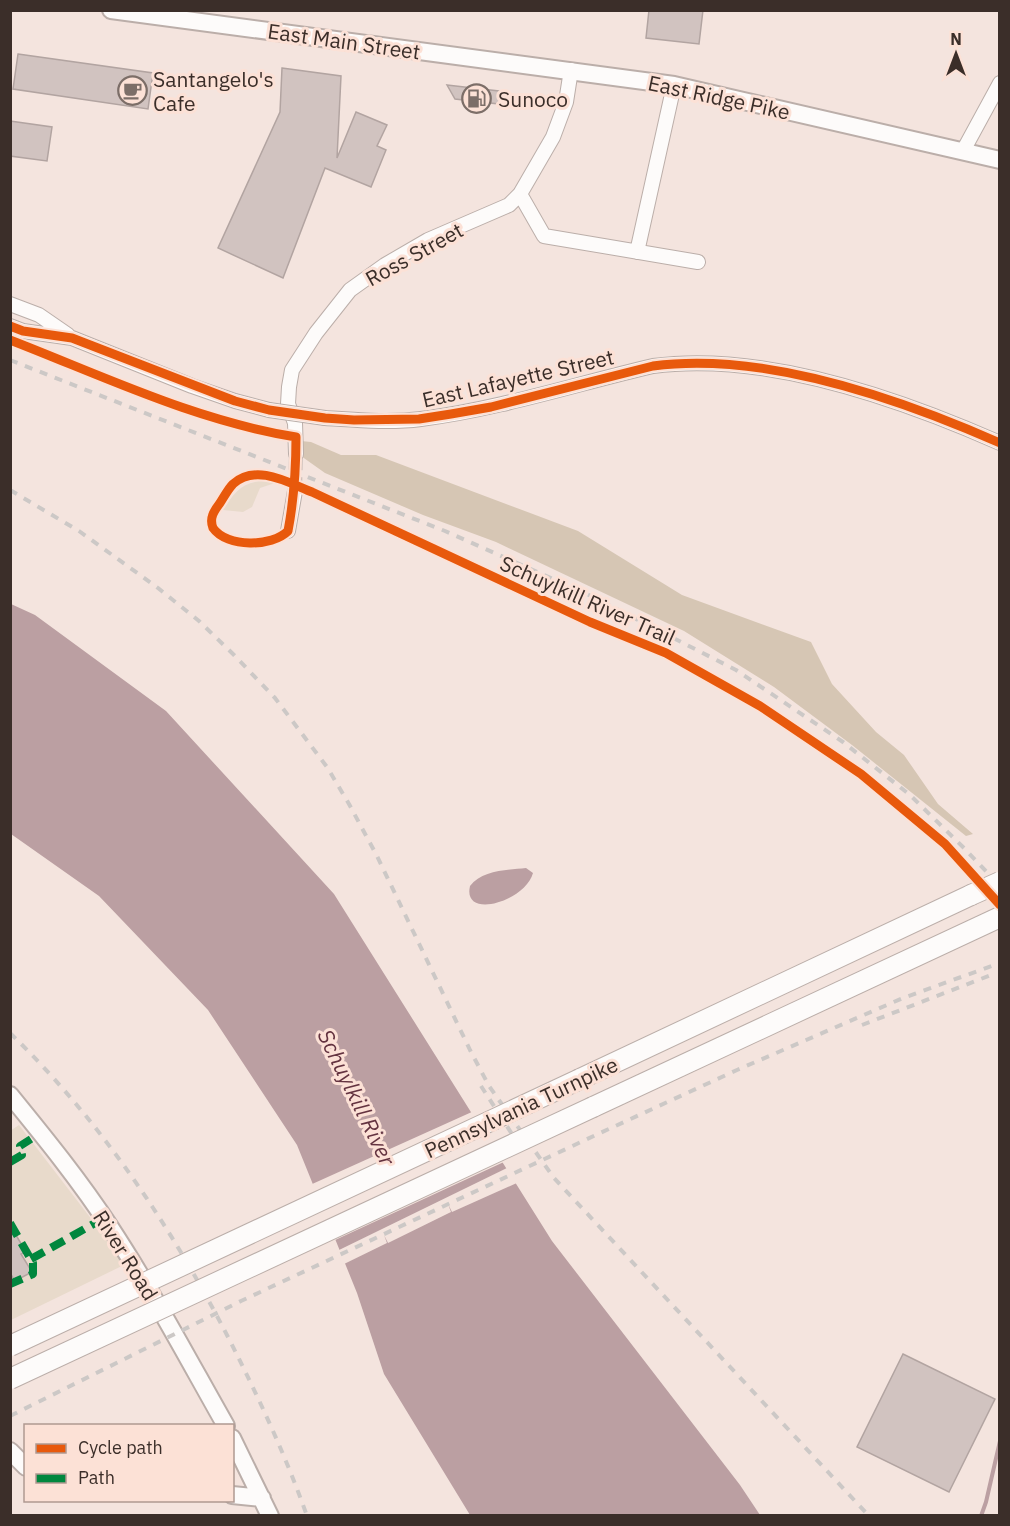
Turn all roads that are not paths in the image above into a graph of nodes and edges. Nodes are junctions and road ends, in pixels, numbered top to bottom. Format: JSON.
{"nodes":[{"id":1,"x":111,"y":10,"type":"edge"},
{"id":2,"x":434,"y":53,"type":"joint"},
{"id":3,"x":571,"y":70,"type":"junction"},
{"id":4,"x":999,"y":83,"type":"edge"},
{"id":5,"x":674,"y":85,"type":"junction"},
{"id":6,"x":963,"y":151,"type":"junction"},
{"id":7,"x":999,"y":160,"type":"edge"},
{"id":8,"x":520,"y":194,"type":"junction"},
{"id":9,"x":638,"y":252,"type":"junction"},
{"id":10,"x":698,"y":262,"type":"dead end"},
{"id":11,"x":10,"y":304,"type":"edge"},
{"id":12,"x":10,"y":326,"type":"edge"},
{"id":13,"x":72,"y":338,"type":"junction"},
{"id":14,"x":999,"y":443,"type":"edge"},
{"id":15,"x":296,"y":454,"type":"tunnel mouth"},
{"id":16,"x":295,"y":491,"type":"tunnel mouth"},
{"id":17,"x":288,"y":531,"type":"dead end"},
{"id":18,"x":999,"y":882,"type":"edge"},
{"id":19,"x":997,"y":918,"type":"edge"},
{"id":20,"x":10,"y":1095,"type":"edge"},
{"id":21,"x":10,"y":1346,"type":"edge"},
{"id":22,"x":10,"y":1379,"type":"edge"},
{"id":23,"x":225,"y":1424,"type":"edge"},
{"id":24,"x":234,"y":1442,"type":"edge"},
{"id":25,"x":10,"y":1451,"type":"edge"},
{"id":26,"x":24,"y":1465,"type":"edge"},
{"id":27,"x":234,"y":1495,"type":"edge"},
{"id":28,"x":262,"y":1498,"type":"junction"},
{"id":29,"x":270,"y":1515,"type":"edge"}],
"edges":[{"from":1,"to":2,"type":"main road","name":"East Main Street"},
{"from":2,"to":3,"type":"main road","name":"East Ridge Pike"},
{"from":3,"to":5,"type":"main road","name":"East Ridge Pike"},
{"from":3,"to":8,"type":"street","name":"Ross Street"},
{"from":4,"to":6,"type":"street"},
{"from":5,"to":6,"type":"main road","name":"East Ridge Pike"},
{"from":5,"to":9,"type":"street"},
{"from":6,"to":7,"type":"main road","name":"East Ridge Pike"},
{"from":8,"to":9,"type":"street"},
{"from":8,"to":15,"type":"street","name":"Ross Street"},
{"from":9,"to":10,"type":"street"},
{"from":11,"to":13,"type":"street","name":"East Lafayette Street"},
{"from":12,"to":13,"type":"street","name":"East Lafayette Street"},
{"from":13,"to":14,"type":"street","name":"East Lafayette Street","bridge":true},
{"from":16,"to":17,"type":"street"},
{"from":18,"to":21,"type":"highway","name":"Pennsylvania Turnpike","bridge":true},
{"from":19,"to":22,"type":"highway","name":"Pennsylvania Turnpike","bridge":true},
{"from":20,"to":23,"type":"main road","name":"River Road"},
{"from":24,"to":28,"type":"main road"},
{"from":25,"to":26,"type":"main road"},
{"from":27,"to":28,"type":"main road"},
{"from":28,"to":29,"type":"main road"}]}
